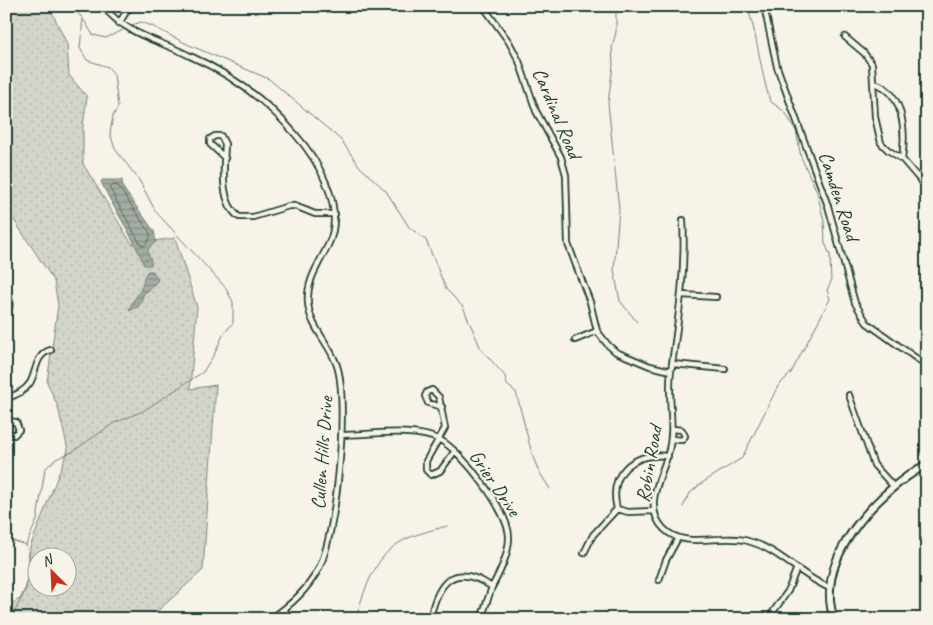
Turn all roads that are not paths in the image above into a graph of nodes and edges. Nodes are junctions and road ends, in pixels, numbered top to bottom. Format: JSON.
{"nodes":[{"id":1,"x":103,"y":6,"type":"edge"},
{"id":2,"x":130,"y":6,"type":"edge"},
{"id":3,"x":483,"y":6,"type":"edge"},
{"id":4,"x":764,"y":6,"type":"edge"},
{"id":5,"x":119,"y":23,"type":"junction"},
{"id":6,"x":845,"y":37,"type":"dead end"},
{"id":7,"x":874,"y":83,"type":"junction"},
{"id":8,"x":224,"y":158,"type":"junction"},
{"id":9,"x":902,"y":159,"type":"junction"},
{"id":10,"x":927,"y":188,"type":"edge"},
{"id":11,"x":335,"y":214,"type":"junction"},
{"id":12,"x":683,"y":220,"type":"dead end"},
{"id":13,"x":6,"y":288,"type":"edge"},
{"id":14,"x":682,"y":296,"type":"junction"},
{"id":15,"x":716,"y":298,"type":"dead end"},
{"id":16,"x":6,"y":325,"type":"edge"},
{"id":17,"x":597,"y":331,"type":"junction"},
{"id":18,"x":575,"y":340,"type":"dead end"},
{"id":19,"x":51,"y":350,"type":"dead end"},
{"id":20,"x":673,"y":364,"type":"junction"},
{"id":21,"x":927,"y":366,"type":"edge"},
{"id":22,"x":725,"y":369,"type":"dead end"},
{"id":23,"x":671,"y":371,"type":"junction"},
{"id":24,"x":849,"y":395,"type":"dead end"},
{"id":25,"x":6,"y":399,"type":"edge"},
{"id":26,"x":442,"y":407,"type":"dead end"},
{"id":27,"x":6,"y":421,"type":"edge"},
{"id":28,"x":673,"y":429,"type":"junction"},
{"id":29,"x":6,"y":431,"type":"edge"},
{"id":30,"x":341,"y":435,"type":"junction"},
{"id":31,"x":672,"y":439,"type":"junction"},
{"id":32,"x":440,"y":440,"type":"junction"},
{"id":33,"x":455,"y":451,"type":"junction"},
{"id":34,"x":668,"y":456,"type":"junction"},
{"id":35,"x":927,"y":464,"type":"edge"},
{"id":36,"x":894,"y":486,"type":"junction"},
{"id":37,"x":617,"y":509,"type":"junction"},
{"id":38,"x":654,"y":511,"type":"junction"},
{"id":39,"x":678,"y":538,"type":"junction"},
{"id":40,"x":584,"y":553,"type":"dead end"},
{"id":41,"x":796,"y":570,"type":"junction"},
{"id":42,"x":658,"y":580,"type":"dead end"},
{"id":43,"x":492,"y":587,"type":"junction"},
{"id":44,"x":830,"y":588,"type":"junction"},
{"id":45,"x":284,"y":609,"type":"junction"},
{"id":46,"x":769,"y":618,"type":"edge"},
{"id":47,"x":270,"y":619,"type":"edge"},
{"id":48,"x":291,"y":619,"type":"edge"},
{"id":49,"x":430,"y":619,"type":"edge"},
{"id":50,"x":481,"y":619,"type":"edge"},
{"id":51,"x":834,"y":619,"type":"edge"}],
"edges":[{"from":1,"to":5,"type":"street","name":"Cullen Hills Drive"},
{"from":2,"to":5,"type":"street"},
{"from":3,"to":17,"type":"street","name":"Cardinal Road"},
{"from":4,"to":21,"type":"street","name":"Camden Road"},
{"from":5,"to":11,"type":"street","name":"Cullen Hills Drive"},
{"from":6,"to":7,"type":"street"},
{"from":7,"to":9,"type":"street"},
{"from":7,"to":9,"type":"street"},
{"from":8,"to":8,"type":"street"},
{"from":8,"to":11,"type":"street"},
{"from":9,"to":10,"type":"street"},
{"from":11,"to":30,"type":"street","name":"Cullen Hills Drive"},
{"from":12,"to":14,"type":"street","name":"Robin Road"},
{"from":13,"to":16,"type":"street"},
{"from":14,"to":15,"type":"street"},
{"from":14,"to":20,"type":"street","name":"Robin Road"},
{"from":17,"to":18,"type":"street"},
{"from":17,"to":23,"type":"street","name":"Cardinal Road"},
{"from":19,"to":25,"type":"street"},
{"from":20,"to":22,"type":"street"},
{"from":20,"to":23,"type":"street","name":"Robin Road"},
{"from":23,"to":28,"type":"street","name":"Robin Road"},
{"from":24,"to":36,"type":"street"},
{"from":26,"to":32,"type":"street"},
{"from":27,"to":29,"type":"street"},
{"from":28,"to":31,"type":"street","name":"Robin Road"},
{"from":28,"to":31,"type":"street"},
{"from":30,"to":32,"type":"street","name":"Grier Drive"},
{"from":30,"to":45,"type":"street","name":"Cullen Hills Drive"},
{"from":31,"to":34,"type":"street","name":"Robin Road"},
{"from":32,"to":33,"type":"street","name":"Grier Drive"},
{"from":32,"to":33,"type":"street"},
{"from":33,"to":43,"type":"street","name":"Grier Drive"},
{"from":34,"to":37,"type":"street"},
{"from":34,"to":38,"type":"street","name":"Robin Road"},
{"from":35,"to":36,"type":"main road"},
{"from":36,"to":44,"type":"main road"},
{"from":37,"to":38,"type":"street"},
{"from":37,"to":40,"type":"street"},
{"from":38,"to":39,"type":"street","name":"Robin Road"},
{"from":39,"to":41,"type":"street"},
{"from":39,"to":42,"type":"street"},
{"from":41,"to":44,"type":"street"},
{"from":41,"to":46,"type":"street"},
{"from":43,"to":49,"type":"street"},
{"from":43,"to":50,"type":"street","name":"Grier Drive"},
{"from":44,"to":51,"type":"main road"},
{"from":45,"to":47,"type":"street","name":"Cullen Hills Drive"},
{"from":45,"to":48,"type":"street"}]}
